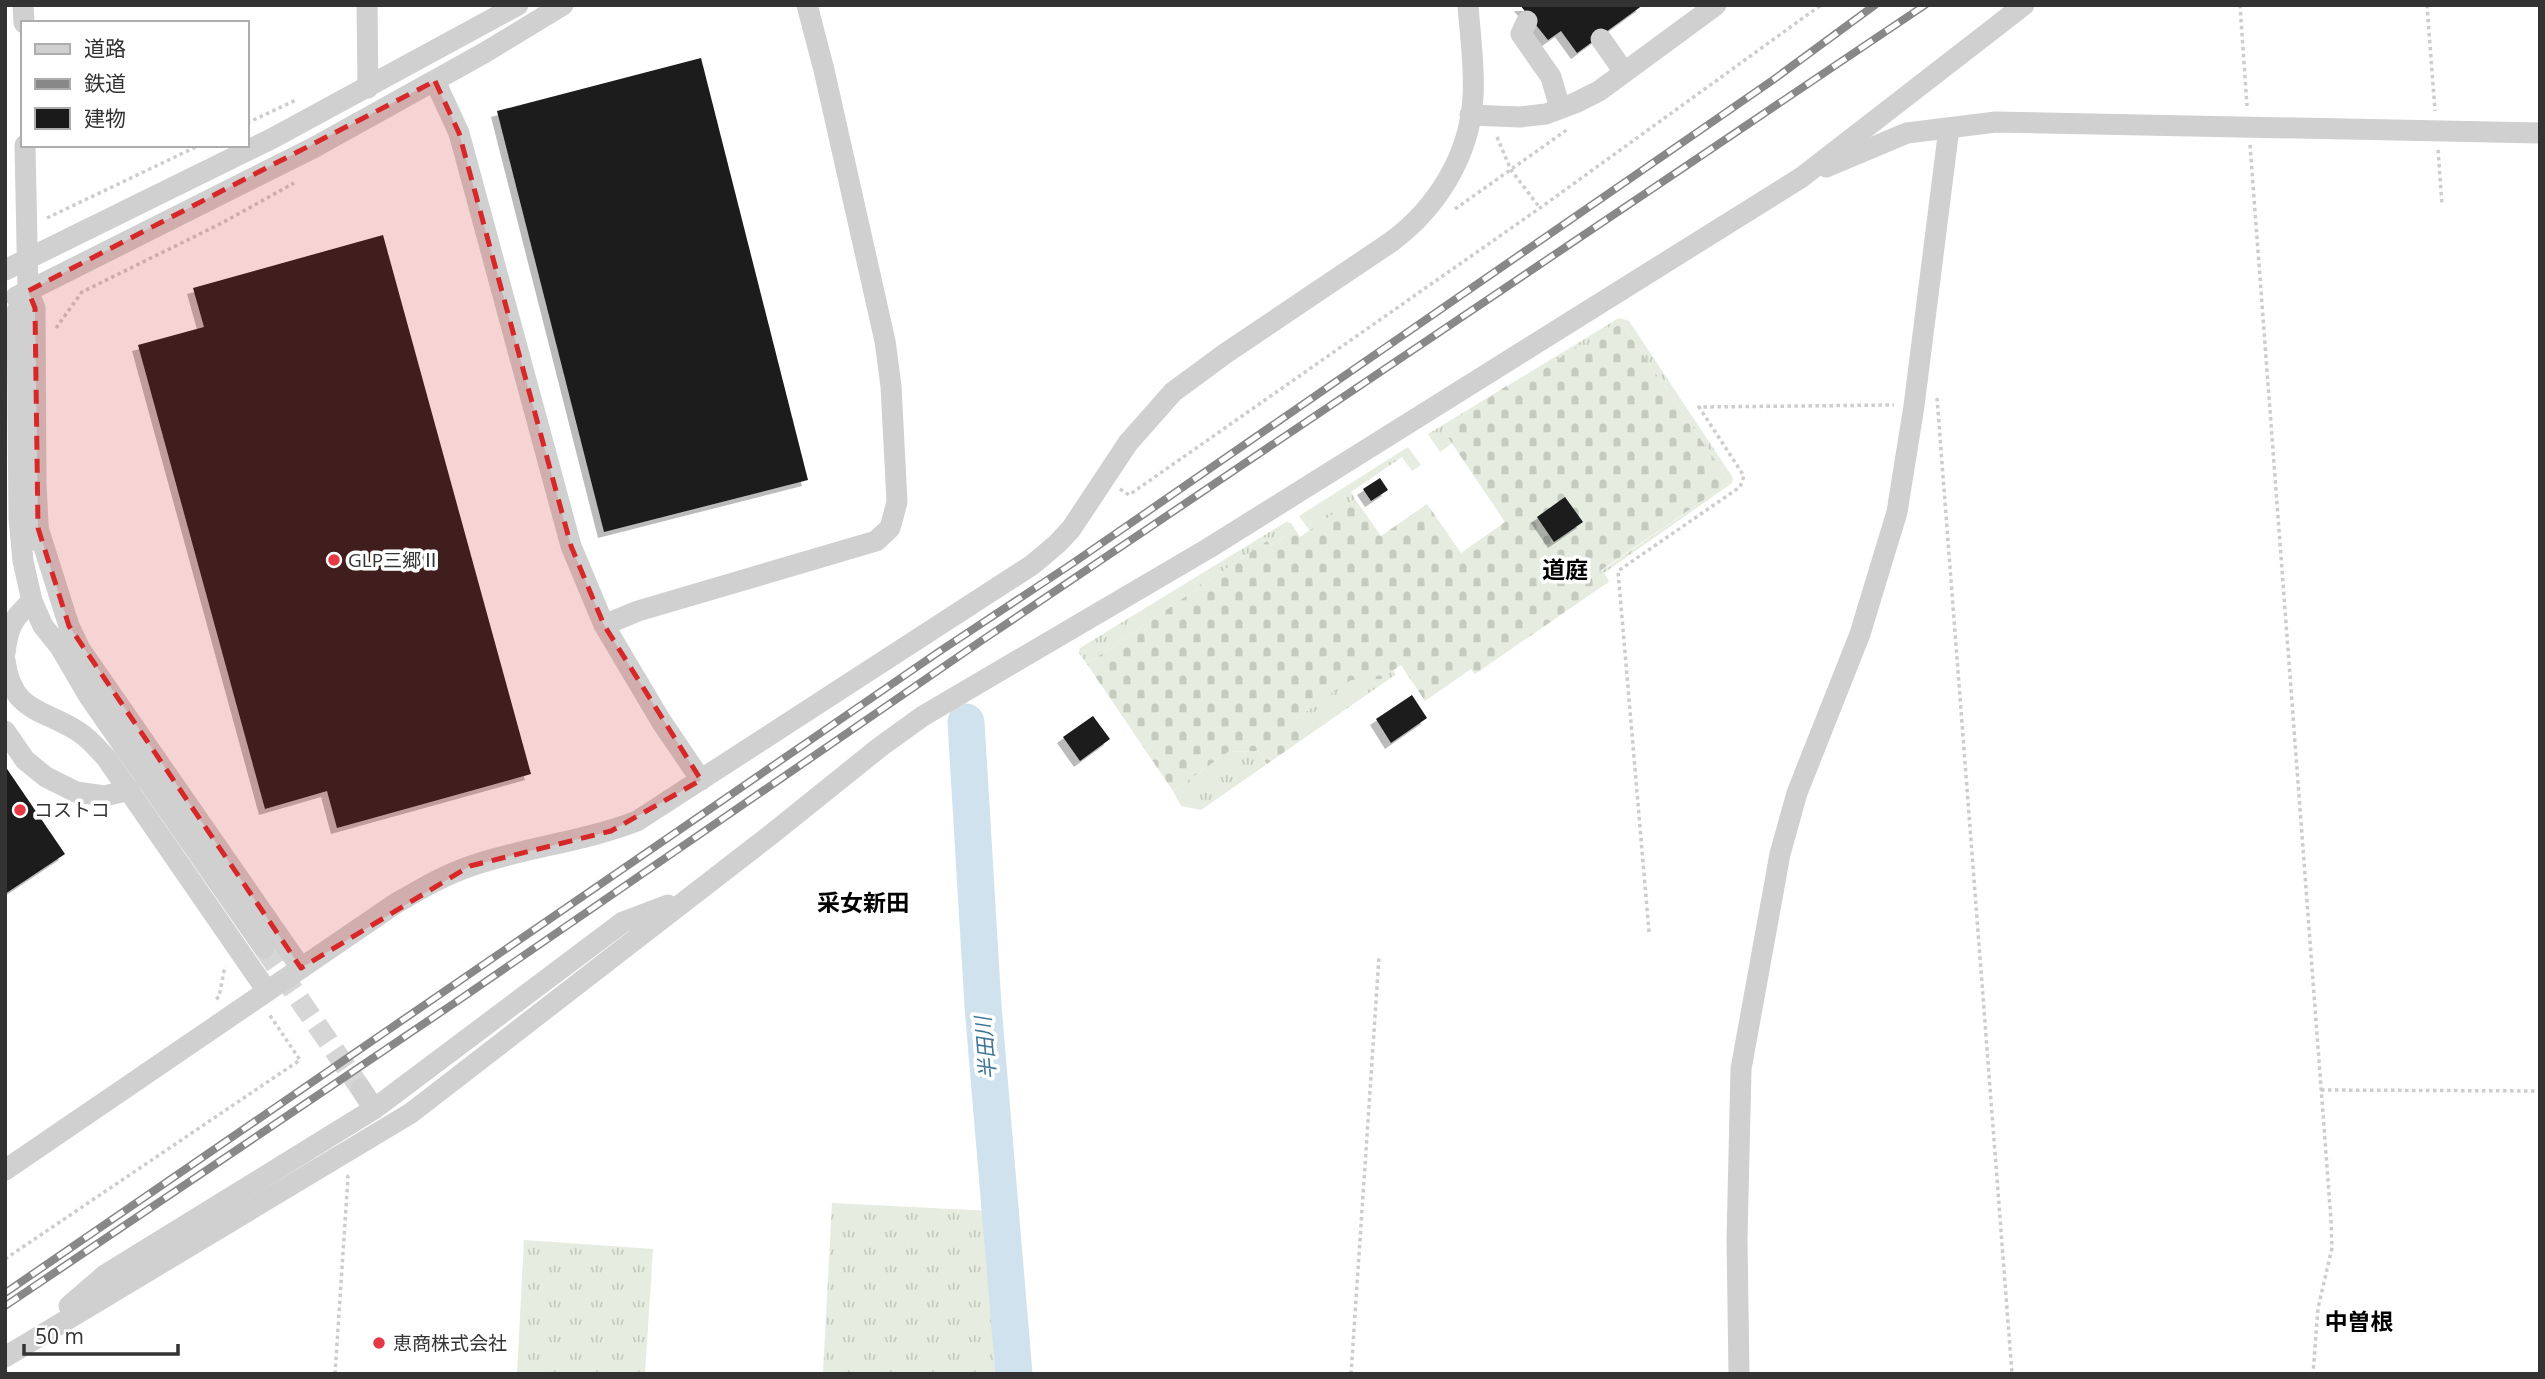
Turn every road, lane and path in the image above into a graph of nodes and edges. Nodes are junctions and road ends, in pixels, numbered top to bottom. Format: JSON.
{"nodes":[{"id":1,"x":367,"y":5,"type":"edge"},
{"id":2,"x":517,"y":5,"type":"edge"},
{"id":3,"x":563,"y":5,"type":"edge"},
{"id":4,"x":807,"y":5,"type":"edge"},
{"id":5,"x":1468,"y":5,"type":"edge"},
{"id":6,"x":1716,"y":5,"type":"edge"},
{"id":7,"x":1821,"y":5,"type":"edge"},
{"id":8,"x":2024,"y":5,"type":"edge"},
{"id":9,"x":2240,"y":5,"type":"edge"},
{"id":10,"x":2427,"y":5,"type":"edge"},
{"id":11,"x":1527,"y":21,"type":"dead end"},
{"id":12,"x":1601,"y":39,"type":"dead end"},
{"id":13,"x":1625,"y":72,"type":"junction"},
{"id":14,"x":435,"y":81,"type":"junction"},
{"id":15,"x":368,"y":88,"type":"junction"},
{"id":16,"x":1560,"y":108,"type":"junction"},
{"id":17,"x":2435,"y":112,"type":"dead end"},
{"id":18,"x":1470,"y":115,"type":"junction"},
{"id":19,"x":2248,"y":115,"type":"dead end"},
{"id":20,"x":1949,"y":128,"type":"junction"},
{"id":21,"x":2540,"y":133,"type":"edge"},
{"id":22,"x":1497,"y":135,"type":"dead end"},
{"id":23,"x":2437,"y":138,"type":"dead end"},
{"id":24,"x":2249,"y":142,"type":"dead end"},
{"id":25,"x":24,"y":147,"type":"edge"},
{"id":26,"x":196,"y":147,"type":"edge"},
{"id":27,"x":15,"y":170,"type":"edge"},
{"id":28,"x":1802,"y":177,"type":"junction"},
{"id":29,"x":2442,"y":205,"type":"dead end"},
{"id":30,"x":1539,"y":206,"type":"junction"},
{"id":31,"x":27,"y":226,"type":"junction"},
{"id":32,"x":27,"y":258,"type":"junction"},
{"id":33,"x":5,"y":270,"type":"edge"},
{"id":34,"x":28,"y":290,"type":"junction"},
{"id":35,"x":5,"y":303,"type":"edge"},
{"id":36,"x":1937,"y":391,"type":"dead end"},
{"id":37,"x":1914,"y":406,"type":"junction"},
{"id":38,"x":1117,"y":488,"type":"dead end"},
{"id":39,"x":38,"y":528,"type":"junction"},
{"id":40,"x":33,"y":601,"type":"junction"},
{"id":41,"x":604,"y":625,"type":"junction"},
{"id":42,"x":60,"y":647,"type":"junction"},
{"id":43,"x":5,"y":653,"type":"edge"},
{"id":44,"x":5,"y":660,"type":"edge"},
{"id":45,"x":5,"y":731,"type":"edge"},
{"id":46,"x":701,"y":780,"type":"junction"},
{"id":47,"x":129,"y":790,"type":"junction"},
{"id":48,"x":687,"y":899,"type":"junction"},
{"id":49,"x":1649,"y":932,"type":"dead end"},
{"id":50,"x":264,"y":948,"type":"tunnel mouth"},
{"id":51,"x":1379,"y":957,"type":"dead end"},
{"id":52,"x":227,"y":961,"type":"dead end"},
{"id":53,"x":302,"y":968,"type":"junction"},
{"id":54,"x":262,"y":995,"type":"junction"},
{"id":55,"x":208,"y":1005,"type":"dead end"},
{"id":56,"x":361,"y":1089,"type":"tunnel mouth"},
{"id":57,"x":2322,"y":1090,"type":"junction"},
{"id":58,"x":2540,"y":1091,"type":"edge"},
{"id":59,"x":374,"y":1109,"type":"junction"},
{"id":60,"x":335,"y":1160,"type":"junction"},
{"id":61,"x":5,"y":1170,"type":"edge"},
{"id":62,"x":5,"y":1259,"type":"edge"},
{"id":63,"x":49,"y":1329,"type":"junction"},
{"id":64,"x":10,"y":1362,"type":"edge"},
{"id":65,"x":335,"y":1374,"type":"edge"},
{"id":66,"x":1351,"y":1374,"type":"edge"},
{"id":67,"x":1739,"y":1374,"type":"edge"},
{"id":68,"x":2012,"y":1374,"type":"edge"},
{"id":69,"x":2313,"y":1374,"type":"edge"}],
"edges":[{"from":1,"to":15,"type":"street"},
{"from":2,"to":15,"type":"street"},
{"from":3,"to":14,"type":"street"},
{"from":4,"to":41,"type":"street"},
{"from":5,"to":18,"type":"street"},
{"from":6,"to":13,"type":"street"},
{"from":7,"to":30,"type":"path"},
{"from":8,"to":28,"type":"street"},
{"from":9,"to":19,"type":"path"},
{"from":10,"to":17,"type":"path"},
{"from":11,"to":16,"type":"street"},
{"from":12,"to":13,"type":"street"},
{"from":13,"to":16,"type":"street"},
{"from":14,"to":34,"type":"street"},
{"from":14,"to":41,"type":"street"},
{"from":15,"to":32,"type":"street"},
{"from":16,"to":18,"type":"street"},
{"from":18,"to":46,"type":"street"},
{"from":20,"to":21,"type":"street"},
{"from":20,"to":28,"type":"street"},
{"from":20,"to":37,"type":"street"},
{"from":22,"to":30,"type":"path"},
{"from":23,"to":29,"type":"path"},
{"from":24,"to":57,"type":"path"},
{"from":25,"to":27,"type":"street"},
{"from":26,"to":31,"type":"path"},
{"from":27,"to":31,"type":"street"},
{"from":28,"to":48,"type":"street"},
{"from":30,"to":38,"type":"path"},
{"from":31,"to":32,"type":"street"},
{"from":32,"to":33,"type":"street"},
{"from":32,"to":34,"type":"street"},
{"from":34,"to":35,"type":"street"},
{"from":34,"to":39,"type":"street"},
{"from":34,"to":40,"type":"street"},
{"from":36,"to":68,"type":"path"},
{"from":37,"to":49,"type":"path"},
{"from":37,"to":67,"type":"street"},
{"from":39,"to":42,"type":"street"},
{"from":39,"to":53,"type":"street"},
{"from":40,"to":42,"type":"street"},
{"from":40,"to":43,"type":"street"},
{"from":41,"to":46,"type":"street"},
{"from":42,"to":50,"type":"street"},
{"from":44,"to":47,"type":"street"},
{"from":45,"to":47,"type":"street"},
{"from":46,"to":53,"type":"street"},
{"from":47,"to":54,"type":"street"},
{"from":48,"to":59,"type":"street"},
{"from":48,"to":60,"type":"street"},
{"from":51,"to":66,"type":"path"},
{"from":52,"to":55,"type":"path"},
{"from":53,"to":54,"type":"street"},
{"from":54,"to":61,"type":"street"},
{"from":54,"to":62,"type":"path"},
{"from":56,"to":59,"type":"street"},
{"from":57,"to":58,"type":"path"},
{"from":57,"to":69,"type":"path"},
{"from":59,"to":63,"type":"street"},
{"from":60,"to":63,"type":"street"},
{"from":60,"to":65,"type":"path"},
{"from":63,"to":64,"type":"street"}]}
